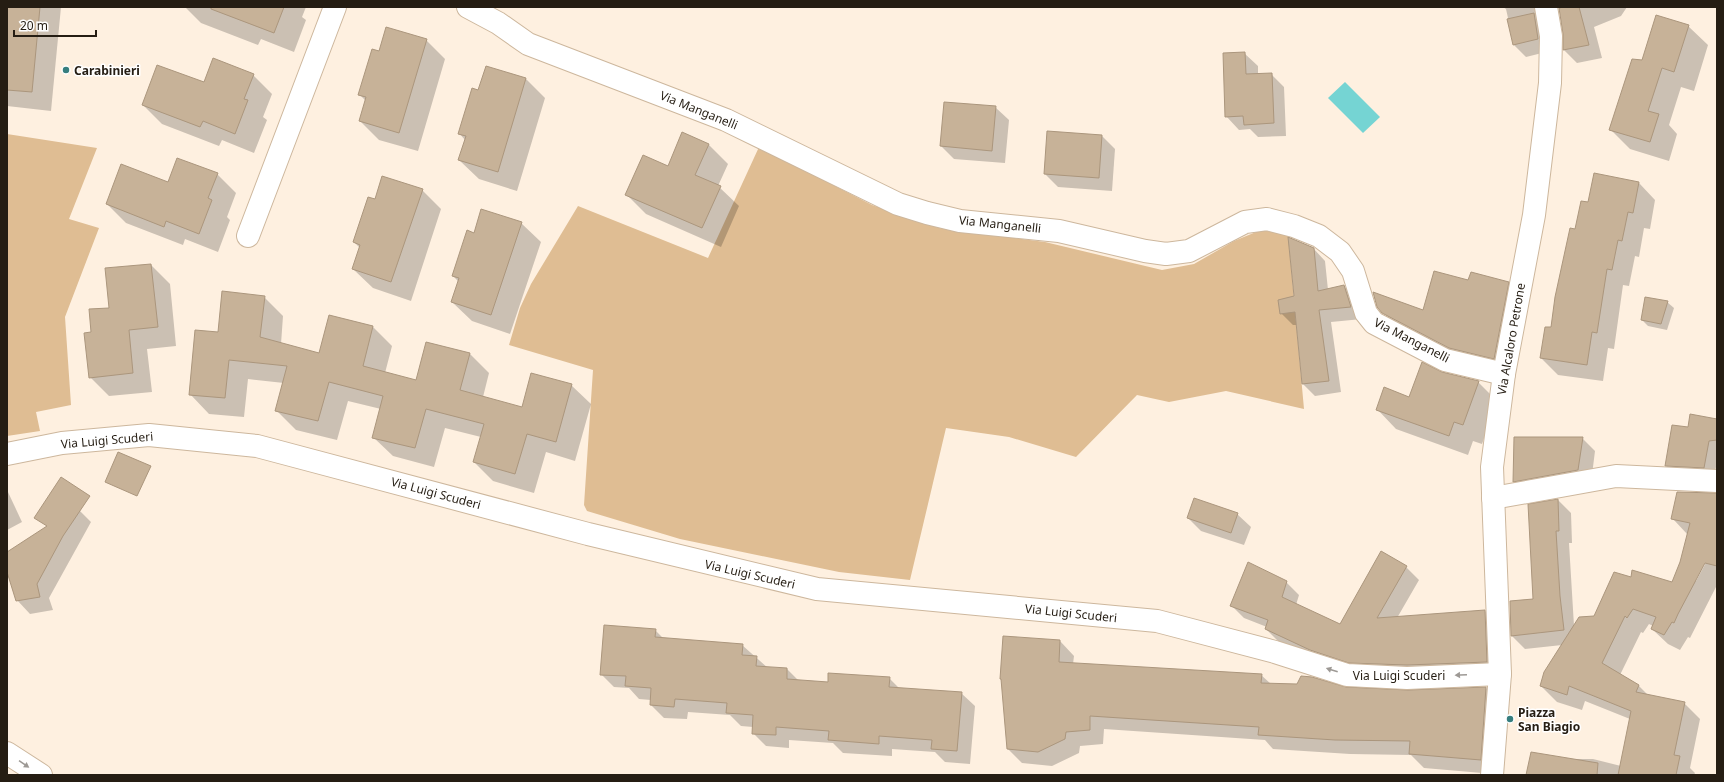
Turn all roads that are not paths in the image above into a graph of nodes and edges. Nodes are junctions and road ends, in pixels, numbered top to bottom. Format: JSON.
{"nodes":[{"id":1,"x":335,"y":7,"type":"edge"},
{"id":2,"x":468,"y":7,"type":"edge"},
{"id":3,"x":1546,"y":7,"type":"edge"},
{"id":4,"x":248,"y":236,"type":"dead end"},
{"id":5,"x":1504,"y":374,"type":"junction"},
{"id":6,"x":7,"y":454,"type":"edge"},
{"id":7,"x":1717,"y":481,"type":"edge"},
{"id":8,"x":1493,"y":498,"type":"junction"},
{"id":9,"x":1500,"y":674,"type":"junction"},
{"id":10,"x":7,"y":753,"type":"edge"},
{"id":11,"x":41,"y":775,"type":"edge"},
{"id":12,"x":1492,"y":775,"type":"edge"}],
"edges":[{"from":1,"to":4,"type":"street"},
{"from":2,"to":5,"type":"street","name":"Via Manganelli"},
{"from":3,"to":5,"type":"street","name":"Via Alcaloro Petrone"},
{"from":5,"to":8,"type":"street","name":"Via Alcaloro Petrone"},
{"from":9,"to":6,"type":"street","name":"Via Luigi Scuderi","one_way":true},
{"from":7,"to":8,"type":"street"},
{"from":8,"to":9,"type":"street","name":"Via Alcaloro Petrone"},
{"from":9,"to":12,"type":"street","name":"Via Alcaloro Petrone"},
{"from":10,"to":11,"type":"street","one_way":true}]}
